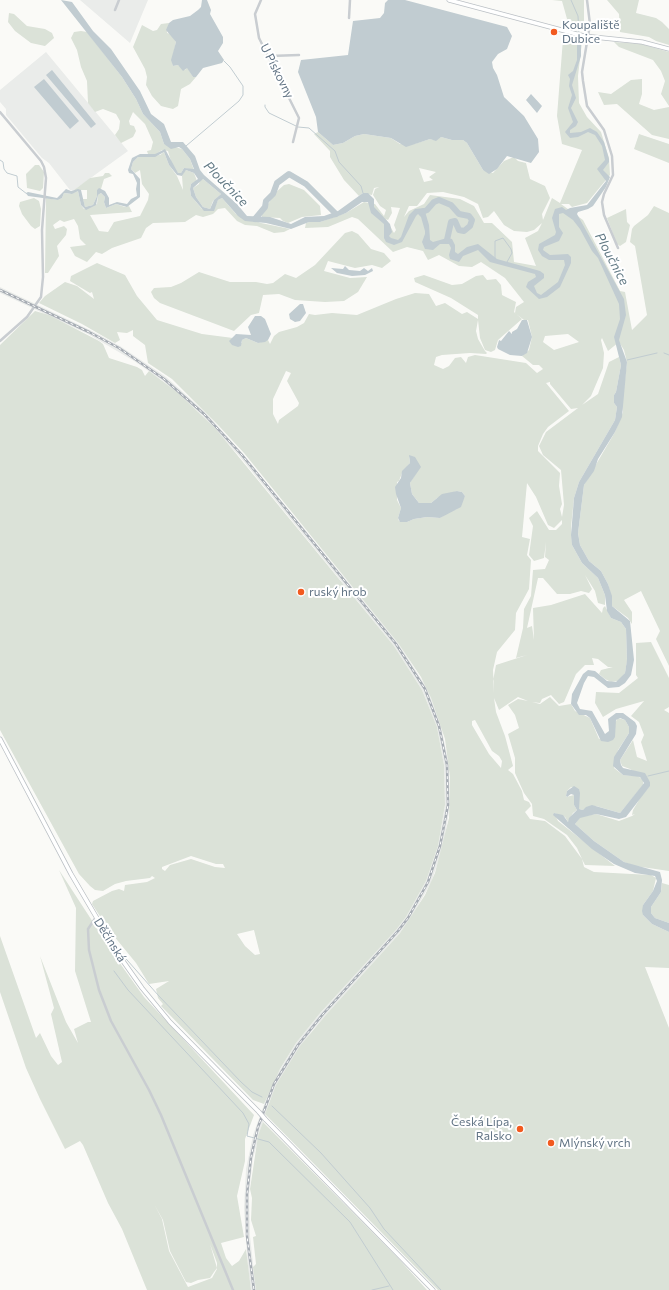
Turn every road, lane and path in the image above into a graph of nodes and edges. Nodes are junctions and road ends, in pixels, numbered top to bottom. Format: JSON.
{"nodes":[{"id":1,"x":119,"y":0,"type":"edge"},
{"id":2,"x":261,"y":0,"type":"edge"},
{"id":3,"x":350,"y":0,"type":"edge"},
{"id":4,"x":449,"y":0,"type":"edge"},
{"id":5,"x":587,"y":0,"type":"edge"},
{"id":6,"x":115,"y":10,"type":"dead end"},
{"id":7,"x":349,"y":18,"type":"dead end"},
{"id":8,"x":586,"y":36,"type":"junction"},
{"id":9,"x":669,"y":49,"type":"edge"},
{"id":10,"x":299,"y":55,"type":"dead end"},
{"id":11,"x":270,"y":56,"type":"junction"},
{"id":12,"x":0,"y":112,"type":"edge"},
{"id":13,"x":293,"y":142,"type":"dead end"},
{"id":14,"x":618,"y":248,"type":"dead end"},
{"id":15,"x":0,"y":341,"type":"edge"},
{"id":16,"x":0,"y":739,"type":"edge"},
{"id":17,"x":96,"y":917,"type":"junction"},
{"id":18,"x":233,"y":1290,"type":"edge"},
{"id":19,"x":433,"y":1290,"type":"edge"}],
"edges":[{"from":1,"to":6,"type":"street"},
{"from":2,"to":11,"type":"street","name":"U Pískovny"},
{"from":3,"to":7,"type":"street"},
{"from":4,"to":8,"type":"main road"},
{"from":5,"to":8,"type":"street"},
{"from":8,"to":9,"type":"main road"},
{"from":8,"to":14,"type":"street"},
{"from":10,"to":11,"type":"street"},
{"from":11,"to":13,"type":"street","name":"U Pískovny"},
{"from":12,"to":15,"type":"street"},
{"from":16,"to":17,"type":"main road","name":"Děčínská"},
{"from":17,"to":18,"type":"street"},
{"from":17,"to":19,"type":"main road","name":"Děčínská","bridge":true}]}
